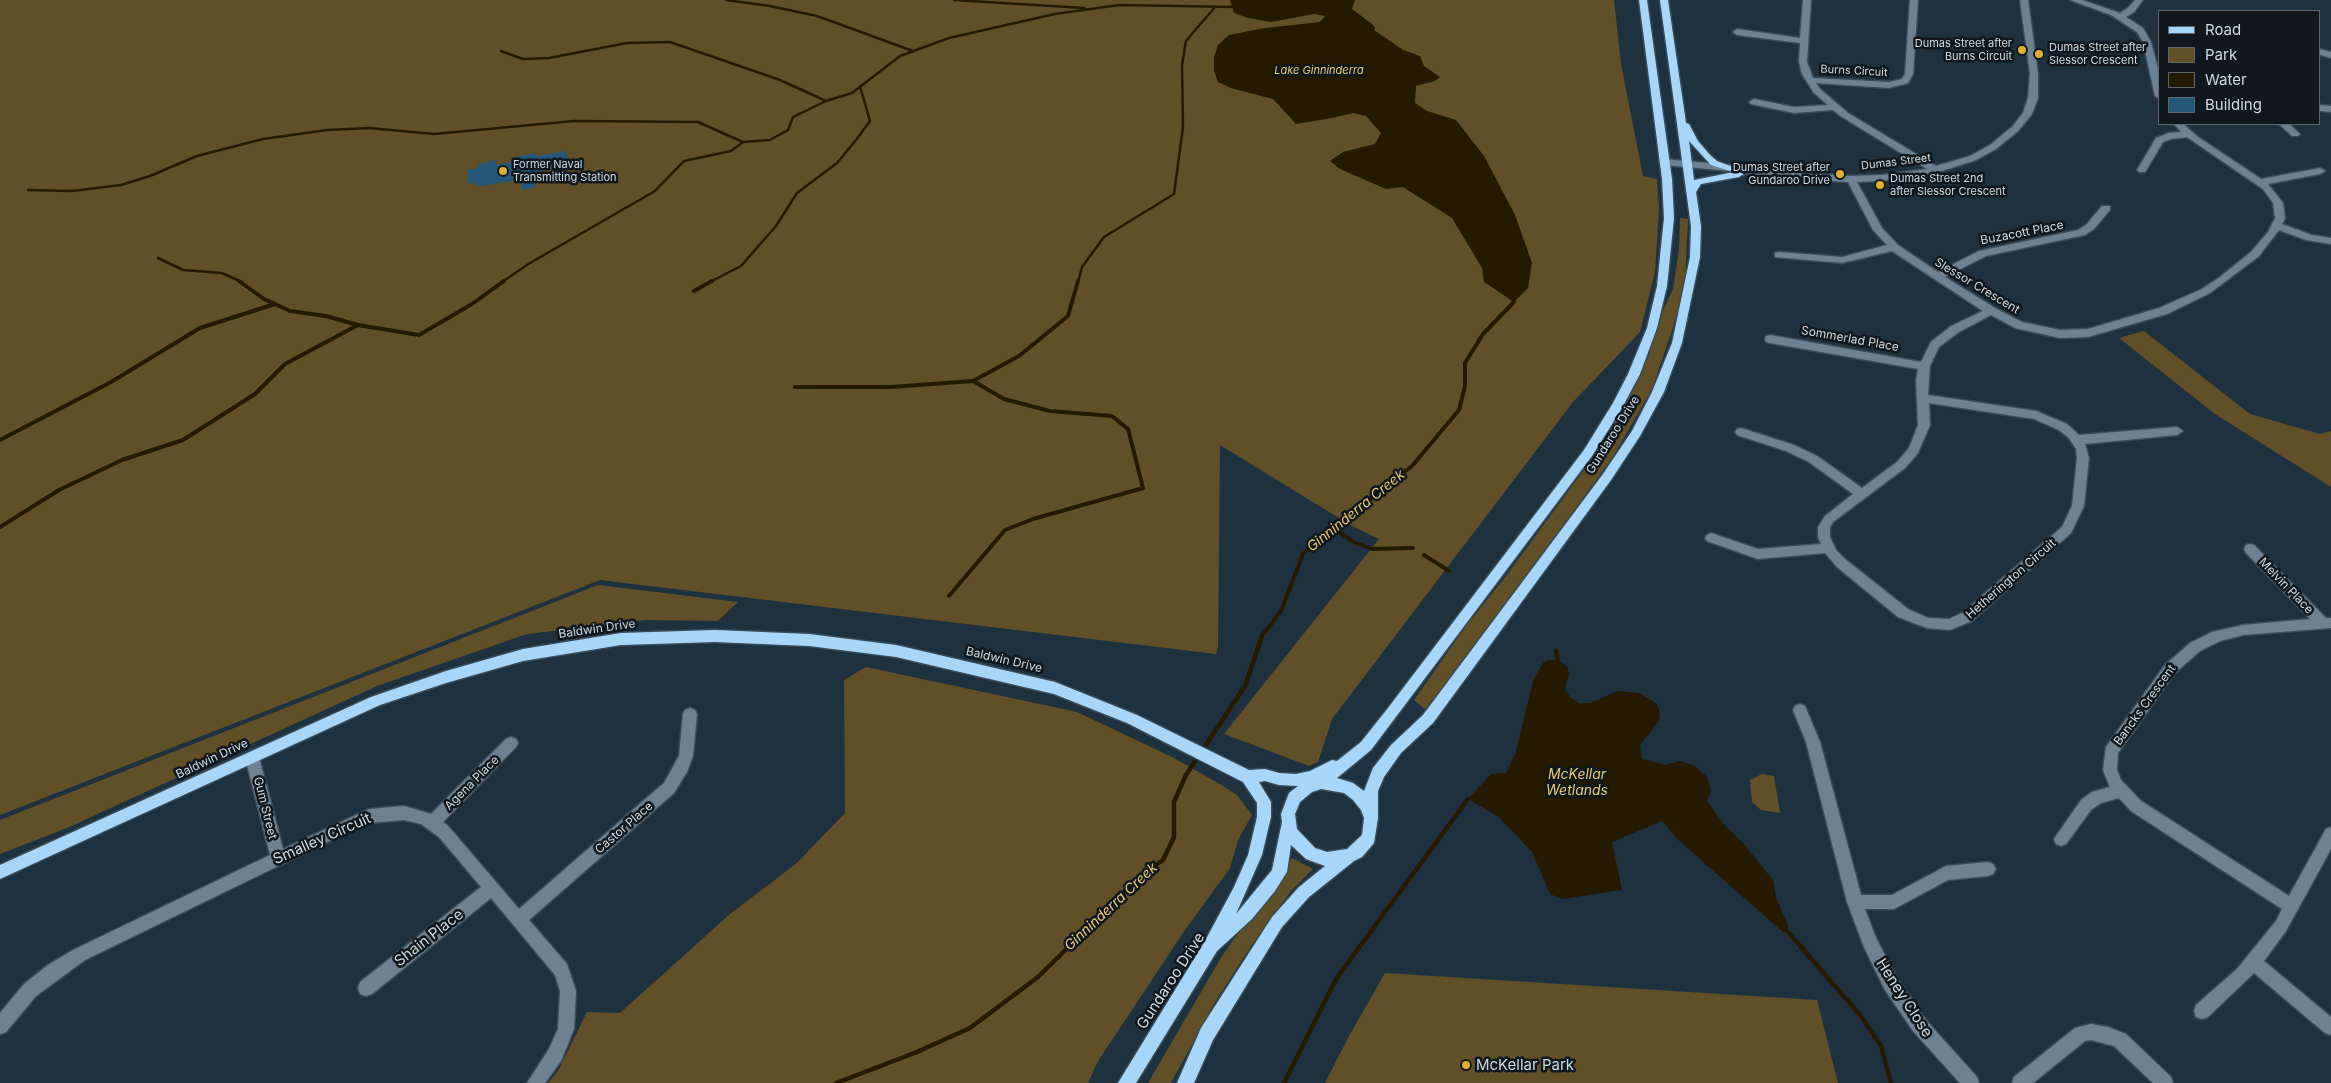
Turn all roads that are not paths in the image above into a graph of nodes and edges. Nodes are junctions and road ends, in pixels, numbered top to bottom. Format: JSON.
{"nodes":[{"id":1,"x":1643,"y":0,"type":"edge"},
{"id":2,"x":1664,"y":0,"type":"edge"},
{"id":3,"x":1806,"y":0,"type":"edge"},
{"id":4,"x":1914,"y":0,"type":"edge"},
{"id":5,"x":2024,"y":0,"type":"edge"},
{"id":6,"x":2074,"y":0,"type":"edge"},
{"id":7,"x":2139,"y":0,"type":"edge"},
{"id":8,"x":2120,"y":16,"type":"junction"},
{"id":9,"x":1737,"y":32,"type":"dead end"},
{"id":10,"x":1804,"y":41,"type":"junction"},
{"id":11,"x":1809,"y":80,"type":"junction"},
{"id":12,"x":2158,"y":88,"type":"edge"},
{"id":13,"x":1754,"y":102,"type":"dead end"},
{"id":14,"x":1834,"y":107,"type":"junction"},
{"id":15,"x":1682,"y":117,"type":"junction"},
{"id":16,"x":2179,"y":125,"type":"edge"},
{"id":17,"x":2285,"y":125,"type":"edge"},
{"id":18,"x":2188,"y":134,"type":"junction"},
{"id":19,"x":2295,"y":134,"type":"dead end"},
{"id":20,"x":1665,"y":164,"type":"junction"},
{"id":21,"x":1688,"y":166,"type":"junction"},
{"id":22,"x":1730,"y":168,"type":"junction"},
{"id":23,"x":1936,"y":170,"type":"junction"},
{"id":24,"x":2142,"y":170,"type":"dead end"},
{"id":25,"x":2320,"y":171,"type":"dead end"},
{"id":26,"x":1755,"y":173,"type":"junction"},
{"id":27,"x":1739,"y":174,"type":"junction"},
{"id":28,"x":1851,"y":179,"type":"junction"},
{"id":29,"x":2260,"y":182,"type":"junction"},
{"id":30,"x":1691,"y":192,"type":"junction"},
{"id":31,"x":2106,"y":208,"type":"dead end"},
{"id":32,"x":2276,"y":226,"type":"junction"},
{"id":33,"x":2331,"y":241,"type":"edge"},
{"id":34,"x":1894,"y":247,"type":"junction"},
{"id":35,"x":1779,"y":255,"type":"dead end"},
{"id":36,"x":1937,"y":277,"type":"junction"},
{"id":37,"x":1991,"y":311,"type":"junction"},
{"id":38,"x":1770,"y":338,"type":"dead end"},
{"id":39,"x":1924,"y":366,"type":"junction"},
{"id":40,"x":1923,"y":398,"type":"junction"},
{"id":41,"x":2177,"y":431,"type":"dead end"},
{"id":42,"x":1741,"y":432,"type":"dead end"},
{"id":43,"x":2077,"y":440,"type":"junction"},
{"id":44,"x":1862,"y":494,"type":"junction"},
{"id":45,"x":1711,"y":538,"type":"dead end"},
{"id":46,"x":1828,"y":548,"type":"junction"},
{"id":47,"x":2250,"y":549,"type":"dead end"},
{"id":48,"x":2327,"y":624,"type":"edge"},
{"id":49,"x":1800,"y":710,"type":"dead end"},
{"id":50,"x":690,"y":714,"type":"dead end"},
{"id":51,"x":511,"y":743,"type":"dead end"},
{"id":52,"x":1366,"y":746,"type":"junction"},
{"id":53,"x":252,"y":757,"type":"junction"},
{"id":54,"x":1248,"y":777,"type":"junction"},
{"id":55,"x":1321,"y":783,"type":"junction"},
{"id":56,"x":2121,"y":791,"type":"junction"},
{"id":57,"x":1371,"y":818,"type":"junction"},
{"id":58,"x":433,"y":822,"type":"junction"},
{"id":59,"x":1288,"y":824,"type":"junction"},
{"id":60,"x":2061,"y":839,"type":"dead end"},
{"id":61,"x":2329,"y":843,"type":"edge"},
{"id":62,"x":1349,"y":856,"type":"junction"},
{"id":63,"x":278,"y":858,"type":"junction"},
{"id":64,"x":1988,"y":869,"type":"dead end"},
{"id":65,"x":0,"y":872,"type":"edge"},
{"id":66,"x":492,"y":888,"type":"junction"},
{"id":67,"x":1855,"y":902,"type":"junction"},
{"id":68,"x":2292,"y":907,"type":"junction"},
{"id":69,"x":518,"y":919,"type":"junction"},
{"id":70,"x":1211,"y":946,"type":"junction"},
{"id":71,"x":2254,"y":962,"type":"junction"},
{"id":72,"x":366,"y":988,"type":"dead end"},
{"id":73,"x":2202,"y":1011,"type":"dead end"},
{"id":74,"x":0,"y":1026,"type":"edge"},
{"id":75,"x":2331,"y":1028,"type":"edge"},
{"id":76,"x":535,"y":1083,"type":"edge"},
{"id":77,"x":1126,"y":1083,"type":"edge"},
{"id":78,"x":1185,"y":1083,"type":"edge"},
{"id":79,"x":1971,"y":1083,"type":"edge"},
{"id":80,"x":2020,"y":1083,"type":"edge"},
{"id":81,"x":2165,"y":1083,"type":"edge"}],
"edges":[{"from":1,"to":20,"type":"main road","name":"Gundaroo Drive"},
{"from":2,"to":15,"type":"main road","name":"Gundaroo Drive"},
{"from":3,"to":10,"type":"street","name":"Burns Circuit"},
{"from":4,"to":11,"type":"street","name":"Burns Circuit"},
{"from":5,"to":23,"type":"street","name":"Dumas Street"},
{"from":6,"to":8,"type":"street"},
{"from":7,"to":8,"type":"street"},
{"from":8,"to":12,"type":"street"},
{"from":9,"to":10,"type":"street"},
{"from":10,"to":11,"type":"street","name":"Burns Circuit"},
{"from":11,"to":14,"type":"street","name":"Burns Circuit"},
{"from":13,"to":14,"type":"street"},
{"from":14,"to":23,"type":"street","name":"Burns Circuit"},
{"from":15,"to":21,"type":"main road","name":"Gundaroo Drive"},
{"from":15,"to":22,"type":"main road"},
{"from":16,"to":18,"type":"street"},
{"from":17,"to":19,"type":"street"},
{"from":18,"to":24,"type":"street"},
{"from":18,"to":29,"type":"street"},
{"from":20,"to":21,"type":"street","name":"Dumas Street"},
{"from":20,"to":52,"type":"main road","name":"Gundaroo Drive"},
{"from":21,"to":22,"type":"street","name":"Dumas Street"},
{"from":21,"to":27,"type":"street","name":"Dumas Street"},
{"from":21,"to":30,"type":"main road","name":"Gundaroo Drive"},
{"from":22,"to":26,"type":"street","name":"Dumas Street"},
{"from":23,"to":28,"type":"street","name":"Dumas Street"},
{"from":25,"to":29,"type":"street"},
{"from":26,"to":27,"type":"street","name":"Dumas Street"},
{"from":26,"to":28,"type":"street","name":"Dumas Street"},
{"from":27,"to":30,"type":"main road"},
{"from":28,"to":34,"type":"street","name":"Slessor Crescent"},
{"from":29,"to":32,"type":"street"},
{"from":30,"to":57,"type":"main road","name":"Gundaroo Drive"},
{"from":31,"to":36,"type":"street","name":"Buzacott Place"},
{"from":32,"to":33,"type":"street"},
{"from":32,"to":37,"type":"street","name":"Slessor Crescent"},
{"from":34,"to":35,"type":"street"},
{"from":34,"to":36,"type":"street","name":"Slessor Crescent"},
{"from":36,"to":37,"type":"street","name":"Slessor Crescent"},
{"from":37,"to":39,"type":"street"},
{"from":38,"to":39,"type":"street","name":"Sommerlad Place"},
{"from":39,"to":40,"type":"street"},
{"from":40,"to":43,"type":"street"},
{"from":40,"to":44,"type":"street"},
{"from":41,"to":43,"type":"street"},
{"from":42,"to":44,"type":"street"},
{"from":43,"to":46,"type":"street","name":"Hetherington Circuit"},
{"from":44,"to":46,"type":"street"},
{"from":45,"to":46,"type":"street"},
{"from":47,"to":48,"type":"street","name":"Melvin Place"},
{"from":48,"to":56,"type":"street","name":"Bancks Crescent"},
{"from":49,"to":67,"type":"street","name":"Heney Close"},
{"from":50,"to":69,"type":"street","name":"Castor Place"},
{"from":51,"to":58,"type":"street","name":"Agena Place"},
{"from":52,"to":54,"type":"main road","name":"Baldwin Drive"},
{"from":52,"to":55,"type":"main road","name":"Gundaroo Drive"},
{"from":53,"to":54,"type":"main road","name":"Baldwin Drive"},
{"from":53,"to":63,"type":"street","name":"Gum Street"},
{"from":53,"to":65,"type":"main road","name":"Baldwin Drive"},
{"from":54,"to":70,"type":"main road"},
{"from":55,"to":57,"type":"main road"},
{"from":55,"to":59,"type":"main road"},
{"from":56,"to":60,"type":"street"},
{"from":56,"to":68,"type":"street","name":"Bancks Crescent"},
{"from":57,"to":62,"type":"main road"},
{"from":58,"to":63,"type":"street","name":"Smalley Circuit"},
{"from":58,"to":66,"type":"street","name":"Smalley Circuit"},
{"from":59,"to":62,"type":"main road"},
{"from":59,"to":70,"type":"main road","name":"Gundaroo Drive"},
{"from":61,"to":68,"type":"street"},
{"from":62,"to":78,"type":"main road"},
{"from":63,"to":74,"type":"street","name":"Smalley Circuit"},
{"from":64,"to":67,"type":"street"},
{"from":66,"to":69,"type":"street","name":"Smalley Circuit"},
{"from":66,"to":72,"type":"street","name":"Shain Place"},
{"from":67,"to":79,"type":"street","name":"Heney Close"},
{"from":68,"to":71,"type":"street"},
{"from":69,"to":76,"type":"street","name":"Smalley Circuit"},
{"from":70,"to":77,"type":"main road","name":"Gundaroo Drive"},
{"from":71,"to":73,"type":"street"},
{"from":71,"to":75,"type":"street"},
{"from":80,"to":81,"type":"street"}]}
